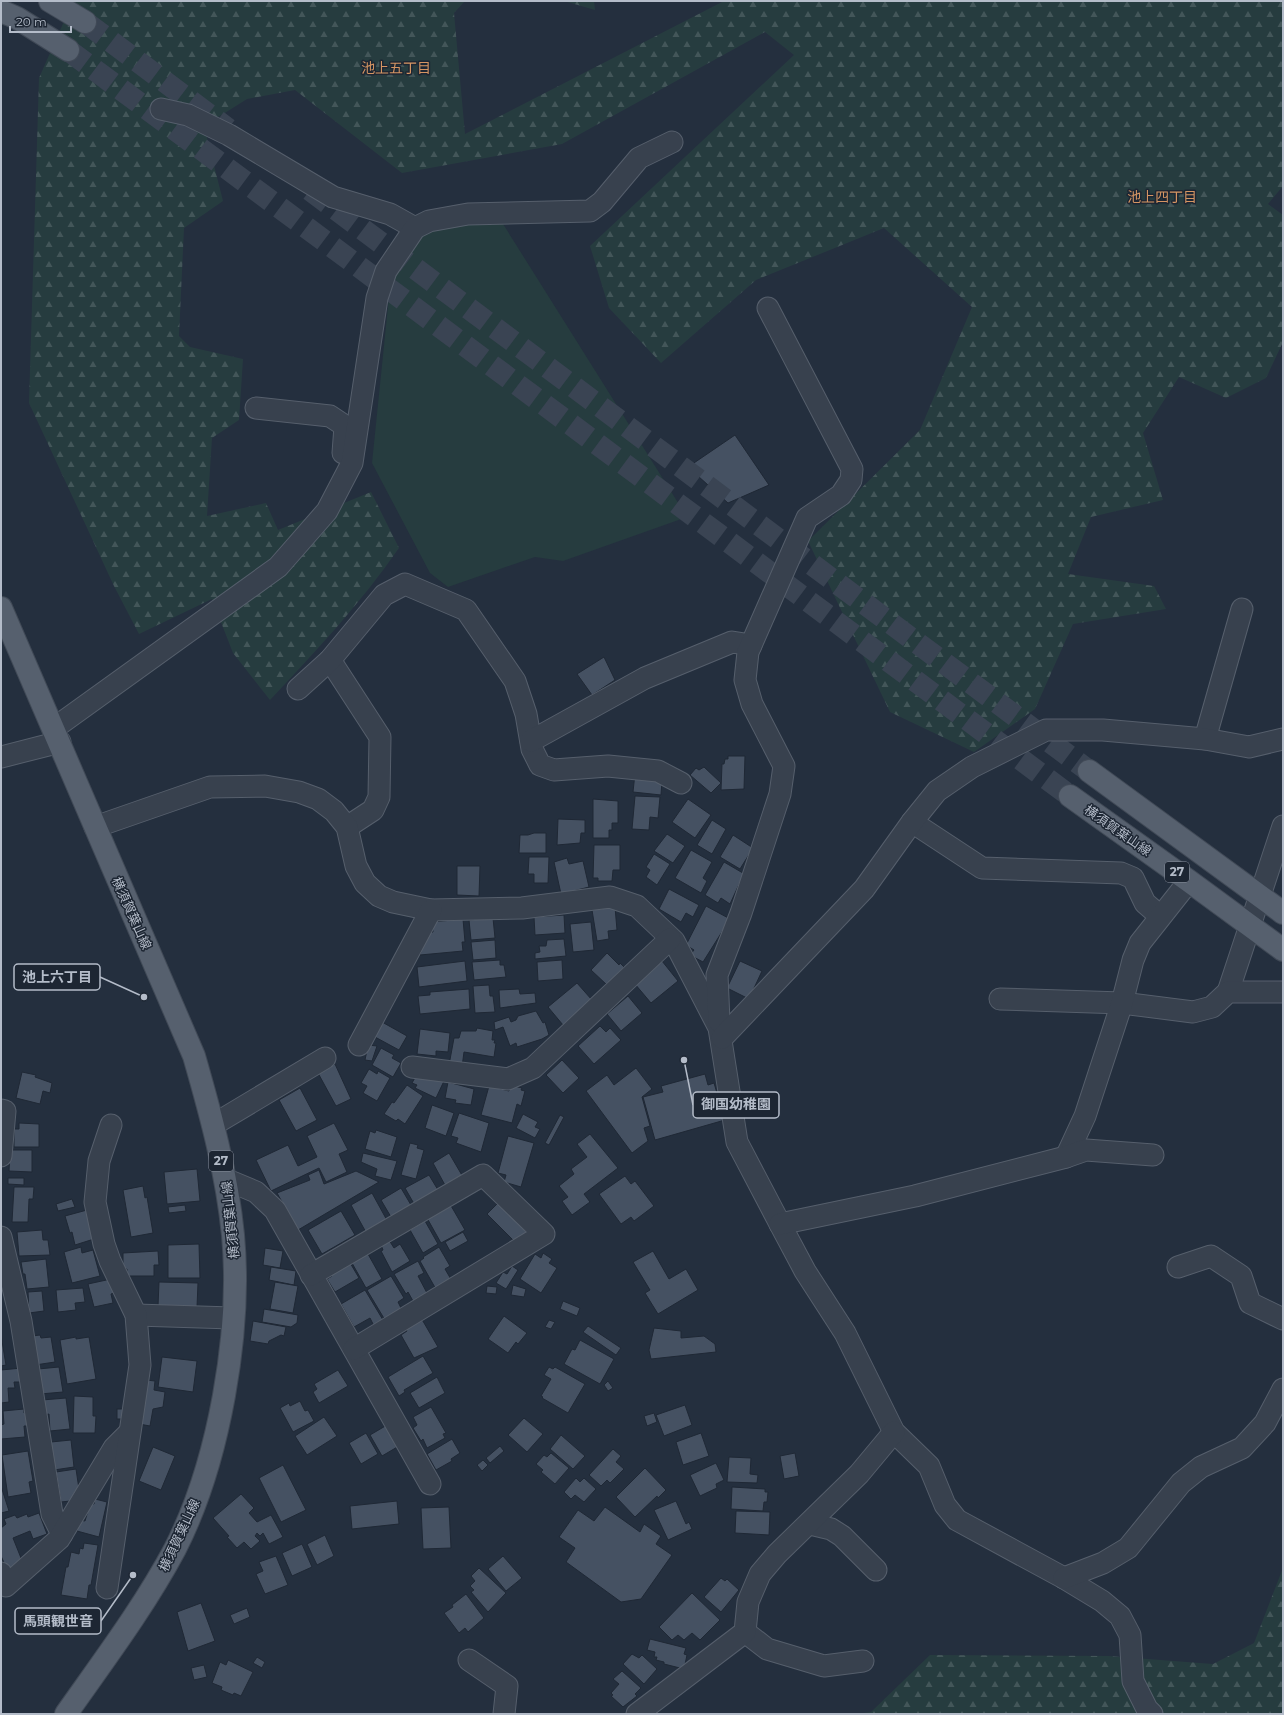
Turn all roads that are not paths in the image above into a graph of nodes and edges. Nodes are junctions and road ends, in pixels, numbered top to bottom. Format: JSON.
{"nodes":[{"id":1,"x":50,"y":1,"type":"edge"},
{"id":2,"x":1,"y":11,"type":"edge"},
{"id":3,"x":85,"y":22,"type":"tunnel mouth"},
{"id":4,"x":68,"y":50,"type":"tunnel mouth"},
{"id":5,"x":161,"y":109,"type":"dead end"},
{"id":6,"x":672,"y":142,"type":"dead end"},
{"id":7,"x":415,"y":228,"type":"junction"},
{"id":8,"x":768,"y":308,"type":"dead end"},
{"id":9,"x":256,"y":408,"type":"dead end"},
{"id":10,"x":352,"y":463,"type":"junction"},
{"id":11,"x":1,"y":608,"type":"edge"},
{"id":12,"x":1242,"y":609,"type":"dead end"},
{"id":13,"x":751,"y":645,"type":"junction"},
{"id":14,"x":330,"y":660,"type":"junction"},
{"id":15,"x":298,"y":689,"type":"dead end"},
{"id":16,"x":56,"y":736,"type":"junction"},
{"id":17,"x":1204,"y":739,"type":"junction"},
{"id":18,"x":1283,"y":739,"type":"edge"},
{"id":19,"x":531,"y":741,"type":"junction"},
{"id":20,"x":1,"y":757,"type":"edge"},
{"id":21,"x":1089,"y":771,"type":"tunnel mouth"},
{"id":22,"x":680,"y":783,"type":"dead end"},
{"id":23,"x":1070,"y":796,"type":"tunnel mouth"},
{"id":24,"x":912,"y":822,"type":"junction"},
{"id":25,"x":1283,"y":826,"type":"edge"},
{"id":26,"x":95,"y":827,"type":"junction"},
{"id":27,"x":347,"y":827,"type":"junction"},
{"id":28,"x":1189,"y":881,"type":"junction"},
{"id":29,"x":1259,"y":896,"type":"junction"},
{"id":30,"x":431,"y":910,"type":"junction"},
{"id":31,"x":1283,"y":913,"type":"edge"},
{"id":32,"x":1160,"y":916,"type":"junction"},
{"id":33,"x":1249,"y":925,"type":"junction"},
{"id":34,"x":670,"y":939,"type":"junction"},
{"id":35,"x":1283,"y":950,"type":"edge"},
{"id":36,"x":1228,"y":992,"type":"junction"},
{"id":37,"x":1283,"y":992,"type":"edge"},
{"id":38,"x":1000,"y":999,"type":"dead end"},
{"id":39,"x":1122,"y":1003,"type":"junction"},
{"id":40,"x":721,"y":1033,"type":"junction"},
{"id":41,"x":359,"y":1045,"type":"dead end"},
{"id":42,"x":325,"y":1058,"type":"dead end"},
{"id":43,"x":412,"y":1067,"type":"dead end"},
{"id":44,"x":1,"y":1110,"type":"edge"},
{"id":45,"x":111,"y":1125,"type":"dead end"},
{"id":46,"x":213,"y":1125,"type":"junction"},
{"id":47,"x":1153,"y":1155,"type":"dead end"},
{"id":48,"x":1,"y":1156,"type":"edge"},
{"id":49,"x":1066,"y":1157,"type":"junction"},
{"id":50,"x":225,"y":1179,"type":"junction"},
{"id":51,"x":780,"y":1224,"type":"junction"},
{"id":52,"x":1,"y":1237,"type":"edge"},
{"id":53,"x":1178,"y":1267,"type":"dead end"},
{"id":54,"x":311,"y":1275,"type":"junction"},
{"id":55,"x":136,"y":1316,"type":"junction"},
{"id":56,"x":232,"y":1318,"type":"junction"},
{"id":57,"x":1283,"y":1319,"type":"edge"},
{"id":58,"x":354,"y":1349,"type":"junction"},
{"id":59,"x":1283,"y":1390,"type":"edge"},
{"id":60,"x":894,"y":1432,"type":"junction"},
{"id":61,"x":129,"y":1433,"type":"junction"},
{"id":62,"x":430,"y":1484,"type":"dead end"},
{"id":63,"x":810,"y":1524,"type":"junction"},
{"id":64,"x":62,"y":1534,"type":"junction"},
{"id":65,"x":876,"y":1570,"type":"dead end"},
{"id":66,"x":1,"y":1573,"type":"edge"},
{"id":67,"x":1064,"y":1578,"type":"junction"},
{"id":68,"x":107,"y":1588,"type":"dead end"},
{"id":69,"x":745,"y":1632,"type":"junction"},
{"id":70,"x":469,"y":1660,"type":"dead end"},
{"id":71,"x":864,"y":1661,"type":"dead end"},
{"id":72,"x":66,"y":1714,"type":"edge"},
{"id":73,"x":504,"y":1714,"type":"edge"},
{"id":74,"x":637,"y":1714,"type":"edge"},
{"id":75,"x":1152,"y":1714,"type":"edge"}],
"edges":[{"from":1,"to":3,"type":"main road"},
{"from":2,"to":4,"type":"main road"},
{"from":5,"to":7,"type":"street"},
{"from":6,"to":7,"type":"street"},
{"from":7,"to":10,"type":"street"},
{"from":8,"to":13,"type":"street"},
{"from":9,"to":10,"type":"street"},
{"from":10,"to":16,"type":"street"},
{"from":11,"to":16,"type":"main road","name":"横須賀葉山線","number":"27"},
{"from":12,"to":17,"type":"street"},
{"from":13,"to":19,"type":"street"},
{"from":13,"to":40,"type":"street"},
{"from":14,"to":15,"type":"street"},
{"from":14,"to":19,"type":"street"},
{"from":14,"to":27,"type":"street"},
{"from":16,"to":20,"type":"street"},
{"from":16,"to":26,"type":"main road","name":"横須賀葉山線","number":"27"},
{"from":17,"to":18,"type":"street"},
{"from":17,"to":24,"type":"street"},
{"from":19,"to":22,"type":"street"},
{"from":21,"to":29,"type":"main road","number":"27"},
{"from":23,"to":28,"type":"main road","name":"横須賀葉山線","number":"27"},
{"from":24,"to":32,"type":"street"},
{"from":24,"to":40,"type":"street"},
{"from":25,"to":29,"type":"street"},
{"from":26,"to":27,"type":"street"},
{"from":26,"to":46,"type":"main road","name":"横須賀葉山線","number":"27"},
{"from":27,"to":30,"type":"street"},
{"from":28,"to":32,"type":"street"},
{"from":28,"to":33,"type":"main road","name":"横須賀葉山線","number":"27"},
{"from":29,"to":31,"type":"main road","number":"27"},
{"from":29,"to":33,"type":"street"},
{"from":30,"to":34,"type":"street"},
{"from":30,"to":41,"type":"street"},
{"from":32,"to":39,"type":"street"},
{"from":33,"to":35,"type":"main road","name":"横須賀葉山線","number":"27"},
{"from":33,"to":36,"type":"street"},
{"from":34,"to":40,"type":"street"},
{"from":34,"to":43,"type":"street"},
{"from":36,"to":37,"type":"street"},
{"from":36,"to":39,"type":"street"},
{"from":38,"to":39,"type":"street"},
{"from":39,"to":49,"type":"street"},
{"from":40,"to":51,"type":"street"},
{"from":42,"to":46,"type":"street"},
{"from":44,"to":48,"type":"street"},
{"from":45,"to":55,"type":"street"},
{"from":46,"to":50,"type":"main road","name":"横須賀葉山線","number":"27"},
{"from":47,"to":49,"type":"street"},
{"from":49,"to":51,"type":"street"},
{"from":50,"to":54,"type":"street"},
{"from":50,"to":56,"type":"main road","name":"横須賀葉山線","number":"27"},
{"from":51,"to":60,"type":"street"},
{"from":52,"to":64,"type":"street"},
{"from":53,"to":57,"type":"street"},
{"from":54,"to":58,"type":"street"},
{"from":54,"to":58,"type":"street"},
{"from":55,"to":56,"type":"street"},
{"from":55,"to":61,"type":"street"},
{"from":56,"to":72,"type":"main road","name":"横須賀葉山線","number":"27"},
{"from":58,"to":62,"type":"street"},
{"from":59,"to":67,"type":"street"},
{"from":60,"to":63,"type":"street"},
{"from":60,"to":67,"type":"street"},
{"from":61,"to":64,"type":"street"},
{"from":61,"to":68,"type":"street"},
{"from":63,"to":65,"type":"street"},
{"from":63,"to":69,"type":"street"},
{"from":64,"to":66,"type":"street"},
{"from":67,"to":75,"type":"street"},
{"from":69,"to":71,"type":"street"},
{"from":69,"to":74,"type":"street"},
{"from":70,"to":73,"type":"street"}]}
